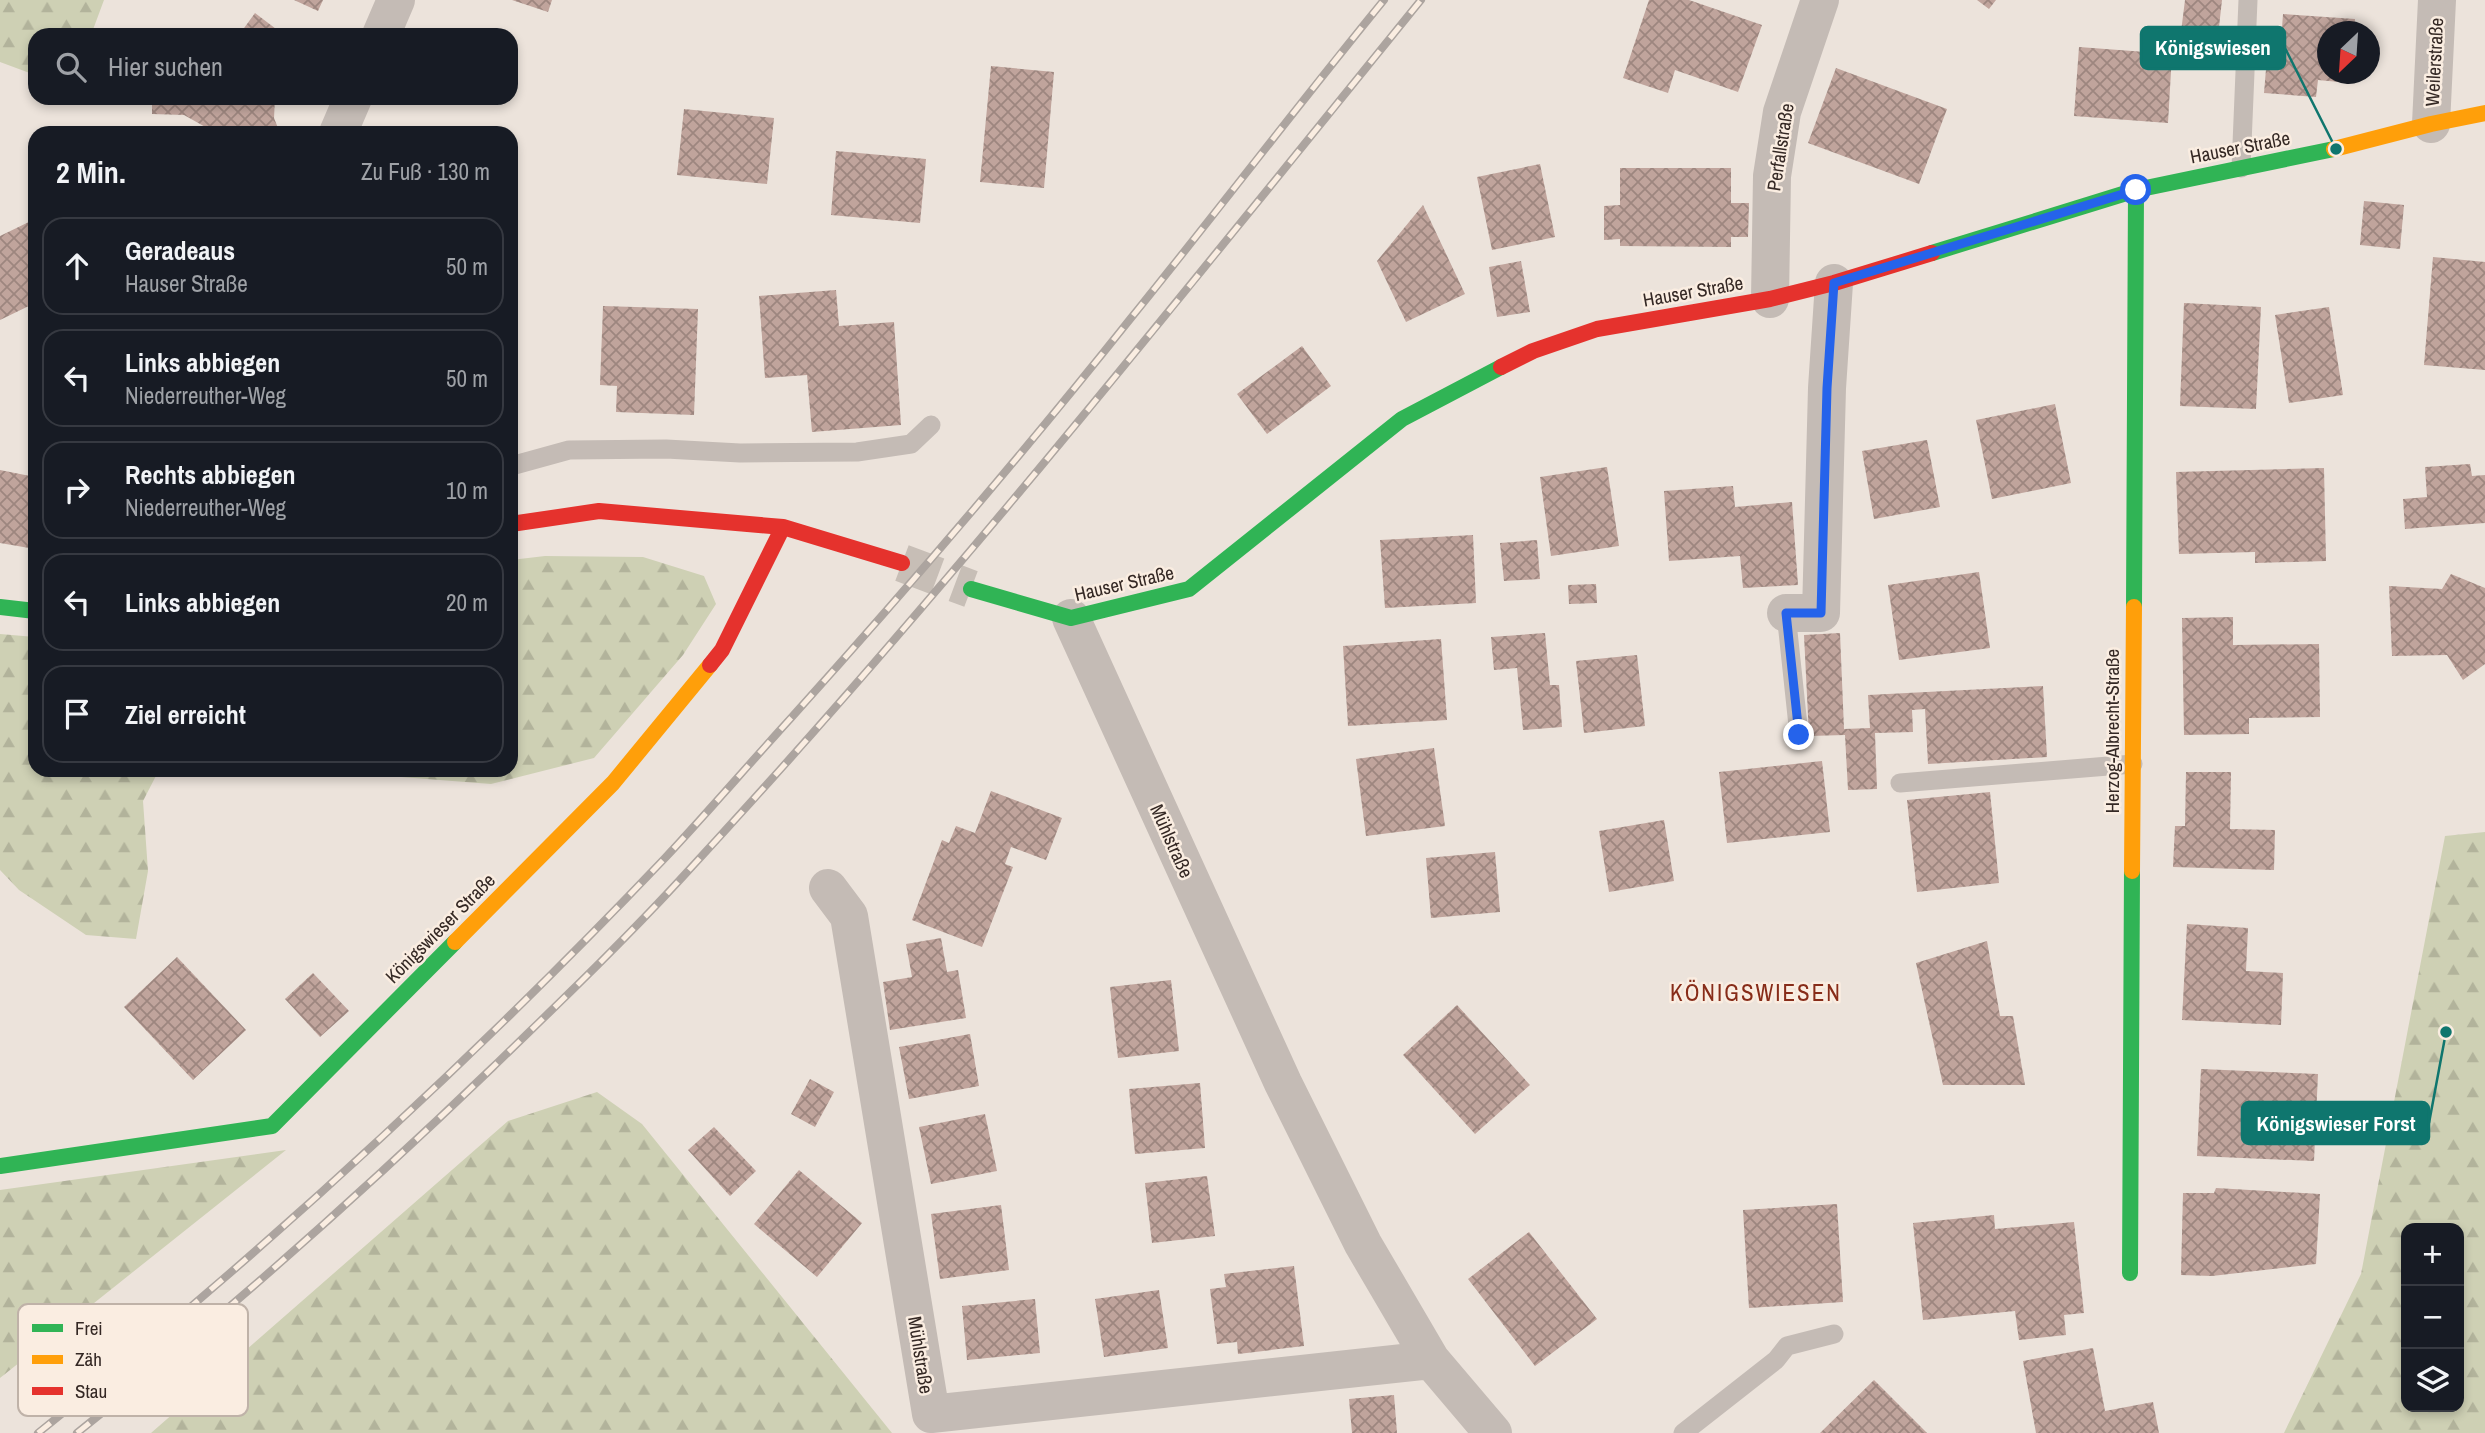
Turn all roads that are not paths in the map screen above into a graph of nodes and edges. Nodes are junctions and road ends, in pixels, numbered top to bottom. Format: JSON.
{"nodes":[{"id":1,"x":397,"y":0,"type":"edge"},
{"id":2,"x":1820,"y":0,"type":"edge"},
{"id":3,"x":2248,"y":0,"type":"edge"},
{"id":4,"x":2437,"y":0,"type":"edge"},
{"id":5,"x":384,"y":28,"type":"edge"},
{"id":6,"x":350,"y":105,"type":"edge"},
{"id":7,"x":2485,"y":113,"type":"edge"},
{"id":8,"x":2431,"y":124,"type":"junction"},
{"id":9,"x":341,"y":126,"type":"edge"},
{"id":10,"x":2241,"y":168,"type":"junction"},
{"id":11,"x":2136,"y":190,"type":"junction"},
{"id":12,"x":1834,"y":283,"type":"junction"},
{"id":13,"x":1770,"y":299,"type":"junction"},
{"id":14,"x":931,"y":425,"type":"dead end"},
{"id":15,"x":518,"y":464,"type":"edge"},
{"id":16,"x":518,"y":523,"type":"edge"},
{"id":17,"x":783,"y":527,"type":"junction"},
{"id":18,"x":902,"y":563,"type":"tunnel mouth"},
{"id":19,"x":971,"y":589,"type":"tunnel mouth"},
{"id":20,"x":0,"y":607,"type":"edge"},
{"id":21,"x":28,"y":610,"type":"edge"},
{"id":22,"x":1786,"y":613,"type":"joint"},
{"id":23,"x":1071,"y":618,"type":"junction"},
{"id":24,"x":1799,"y":735,"type":"dead end"},
{"id":25,"x":2133,"y":764,"type":"junction"},
{"id":26,"x":1900,"y":783,"type":"dead end"},
{"id":27,"x":828,"y":888,"type":"dead end"},
{"id":28,"x":0,"y":1166,"type":"edge"},
{"id":29,"x":2130,"y":1273,"type":"dead end"},
{"id":30,"x":1834,"y":1334,"type":"dead end"},
{"id":31,"x":1431,"y":1360,"type":"junction"},
{"id":32,"x":1493,"y":1433,"type":"edge"},
{"id":33,"x":1683,"y":1433,"type":"edge"}],
"edges":[{"from":1,"to":5,"type":"street"},
{"from":2,"to":13,"type":"street","name":"Perfallstraße"},
{"from":3,"to":10,"type":"lane"},
{"from":4,"to":8,"type":"street","name":"Weilerstraße"},
{"from":6,"to":9,"type":"street"},
{"from":7,"to":8,"type":"street","name":"Hauser Straße"},
{"from":8,"to":10,"type":"street","name":"Hauser Straße"},
{"from":10,"to":11,"type":"street","name":"Hauser Straße"},
{"from":11,"to":12,"type":"street","name":"Hauser Straße"},
{"from":11,"to":25,"type":"street","name":"Herzog-Albrecht-Straße"},
{"from":12,"to":13,"type":"street","name":"Hauser Straße"},
{"from":12,"to":22,"type":"street"},
{"from":13,"to":23,"type":"street","name":"Hauser Straße"},
{"from":14,"to":15,"type":"lane"},
{"from":16,"to":17,"type":"street"},
{"from":17,"to":18,"type":"street"},
{"from":17,"to":28,"type":"street","name":"Königswieser Straße"},
{"from":19,"to":23,"type":"street","name":"Hauser Straße"},
{"from":20,"to":21,"type":"street"},
{"from":22,"to":24,"type":"lane"},
{"from":23,"to":31,"type":"street","name":"Mühlstraße"},
{"from":25,"to":26,"type":"lane"},
{"from":25,"to":29,"type":"street","name":"Herzog-Albrecht-Straße"},
{"from":27,"to":31,"type":"street","name":"Mühlstraße"},
{"from":30,"to":33,"type":"lane"},
{"from":31,"to":32,"type":"street","name":"Mühlstraße"}]}
